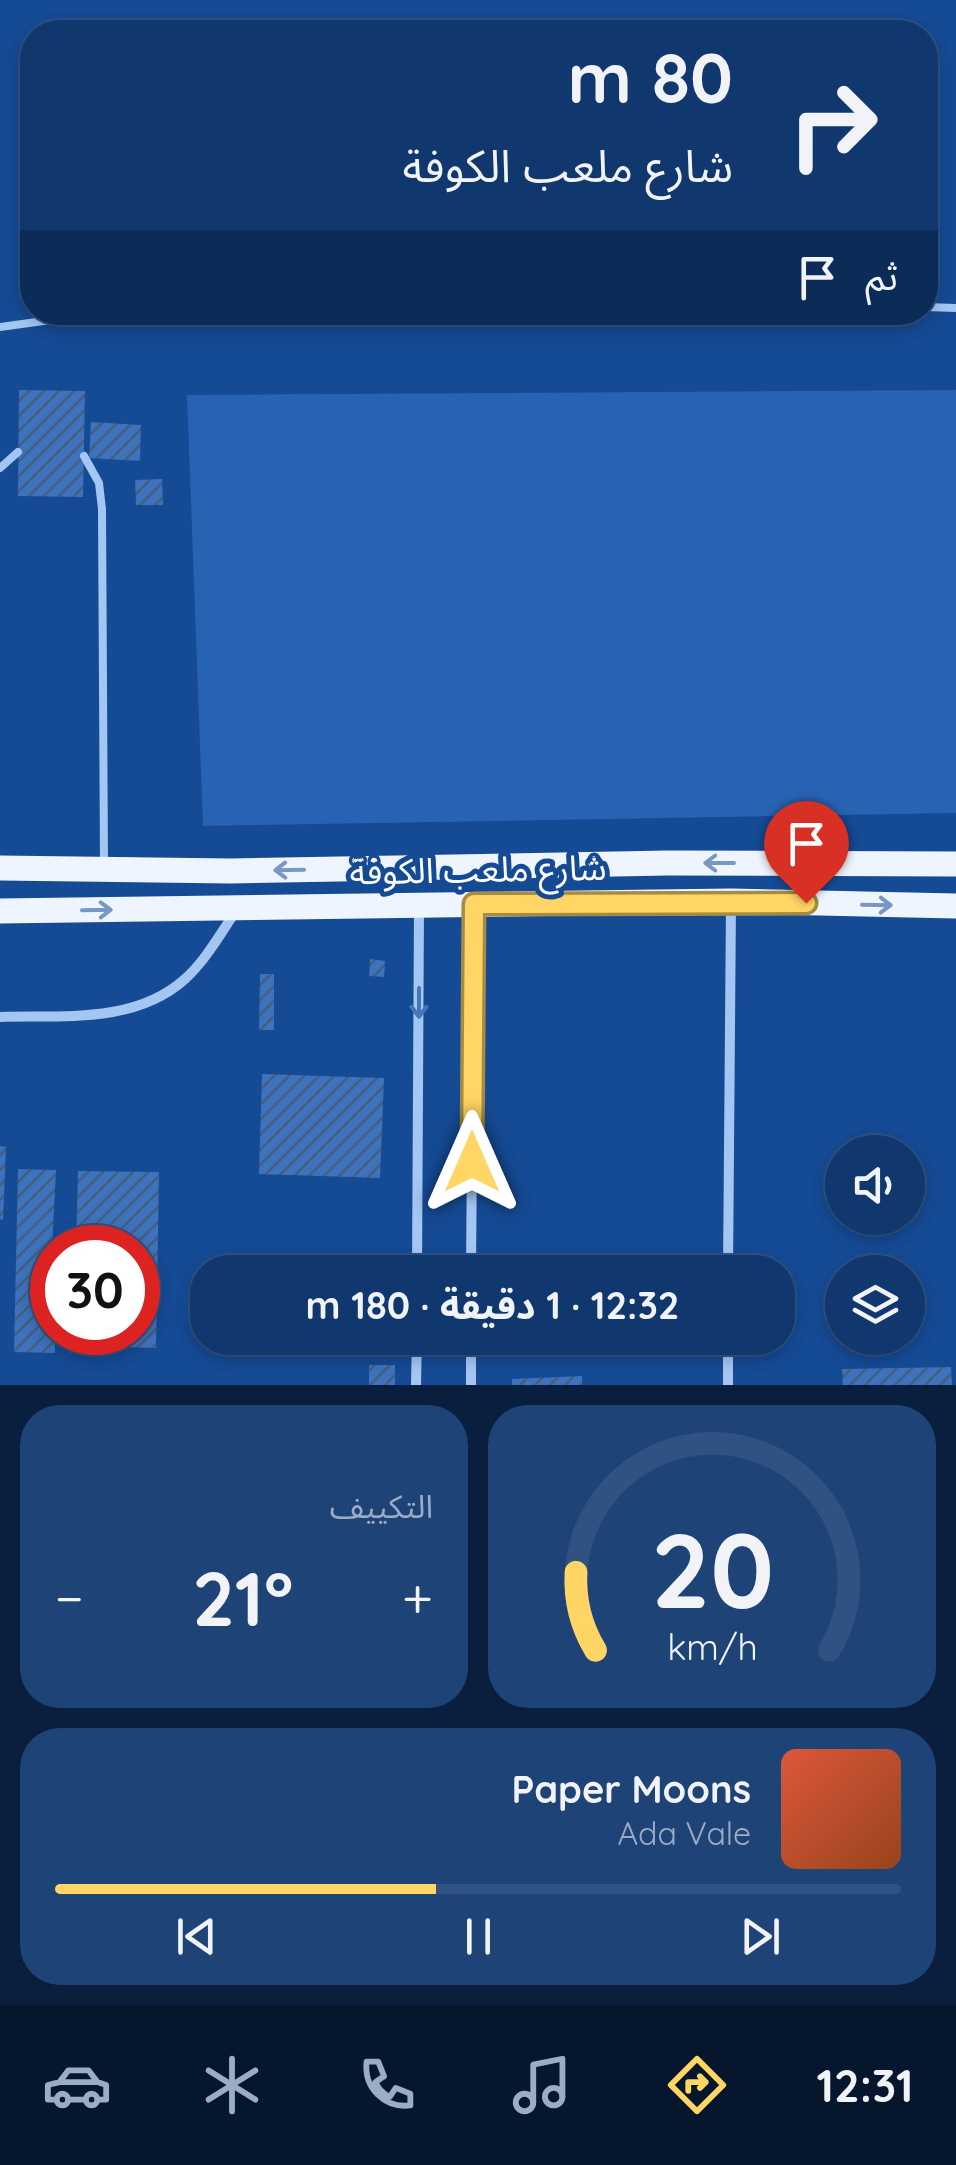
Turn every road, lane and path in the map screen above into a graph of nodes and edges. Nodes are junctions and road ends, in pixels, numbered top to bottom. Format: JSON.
{"nodes":[{"id":1,"x":18,"y":452,"type":"dead end"},
{"id":2,"x":84,"y":456,"type":"dead end"},
{"id":3,"x":0,"y":468,"type":"edge"},
{"id":4,"x":668,"y":863,"type":"junction"},
{"id":5,"x":591,"y":864,"type":"junction"},
{"id":6,"x":956,"y":864,"type":"edge"},
{"id":7,"x":0,"y":868,"type":"edge"},
{"id":8,"x":104,"y":868,"type":"junction"},
{"id":9,"x":730,"y":901,"type":"junction"},
{"id":10,"x":670,"y":902,"type":"junction"},
{"id":11,"x":592,"y":903,"type":"junction"},
{"id":12,"x":474,"y":904,"type":"junction"},
{"id":13,"x":419,"y":906,"type":"junction"},
{"id":14,"x":956,"y":906,"type":"edge"},
{"id":15,"x":238,"y":908,"type":"junction"},
{"id":16,"x":0,"y":911,"type":"edge"},
{"id":17,"x":0,"y":1017,"type":"edge"},
{"id":18,"x":417,"y":1255,"type":"edge"},
{"id":19,"x":471,"y":1255,"type":"edge"},
{"id":20,"x":728,"y":1255,"type":"edge"},
{"id":21,"x":417,"y":1355,"type":"edge"},
{"id":22,"x":471,"y":1355,"type":"edge"},
{"id":23,"x":728,"y":1355,"type":"edge"},
{"id":24,"x":416,"y":1385,"type":"edge"},
{"id":25,"x":471,"y":1385,"type":"edge"},
{"id":26,"x":728,"y":1385,"type":"edge"}],
"edges":[{"from":1,"to":3,"type":"lane"},
{"from":2,"to":8,"type":"lane"},
{"from":4,"to":5,"type":"main road","name":"شارع ملعب الكوفة"},
{"from":6,"to":4,"type":"main road","name":"شارع ملعب الكوفة","one_way":true},
{"from":4,"to":10,"type":"main road"},
{"from":5,"to":8,"type":"main road","name":"شارع ملعب الكوفة","one_way":true},
{"from":5,"to":11,"type":"main road"},
{"from":7,"to":8,"type":"main road","name":"شارع ملعب الكوفة"},
{"from":9,"to":10,"type":"main road","name":"شارع ملعب الكوفة"},
{"from":9,"to":14,"type":"main road","name":"شارع ملعب الكوفة","one_way":true},
{"from":9,"to":20,"type":"street"},
{"from":10,"to":11,"type":"main road","name":"شارع ملعب الكوفة"},
{"from":11,"to":12,"type":"main road","name":"شارع ملعب الكوفة"},
{"from":12,"to":13,"type":"main road","name":"شارع ملعب الكوفة"},
{"from":12,"to":19,"type":"street"},
{"from":13,"to":15,"type":"main road","name":"شارع ملعب الكوفة"},
{"from":13,"to":18,"type":"street","one_way":true},
{"from":16,"to":15,"type":"main road","name":"شارع ملعب الكوفة","one_way":true},
{"from":15,"to":17,"type":"street"},
{"from":21,"to":24,"type":"street"},
{"from":22,"to":25,"type":"street"},
{"from":23,"to":26,"type":"street"}]}
